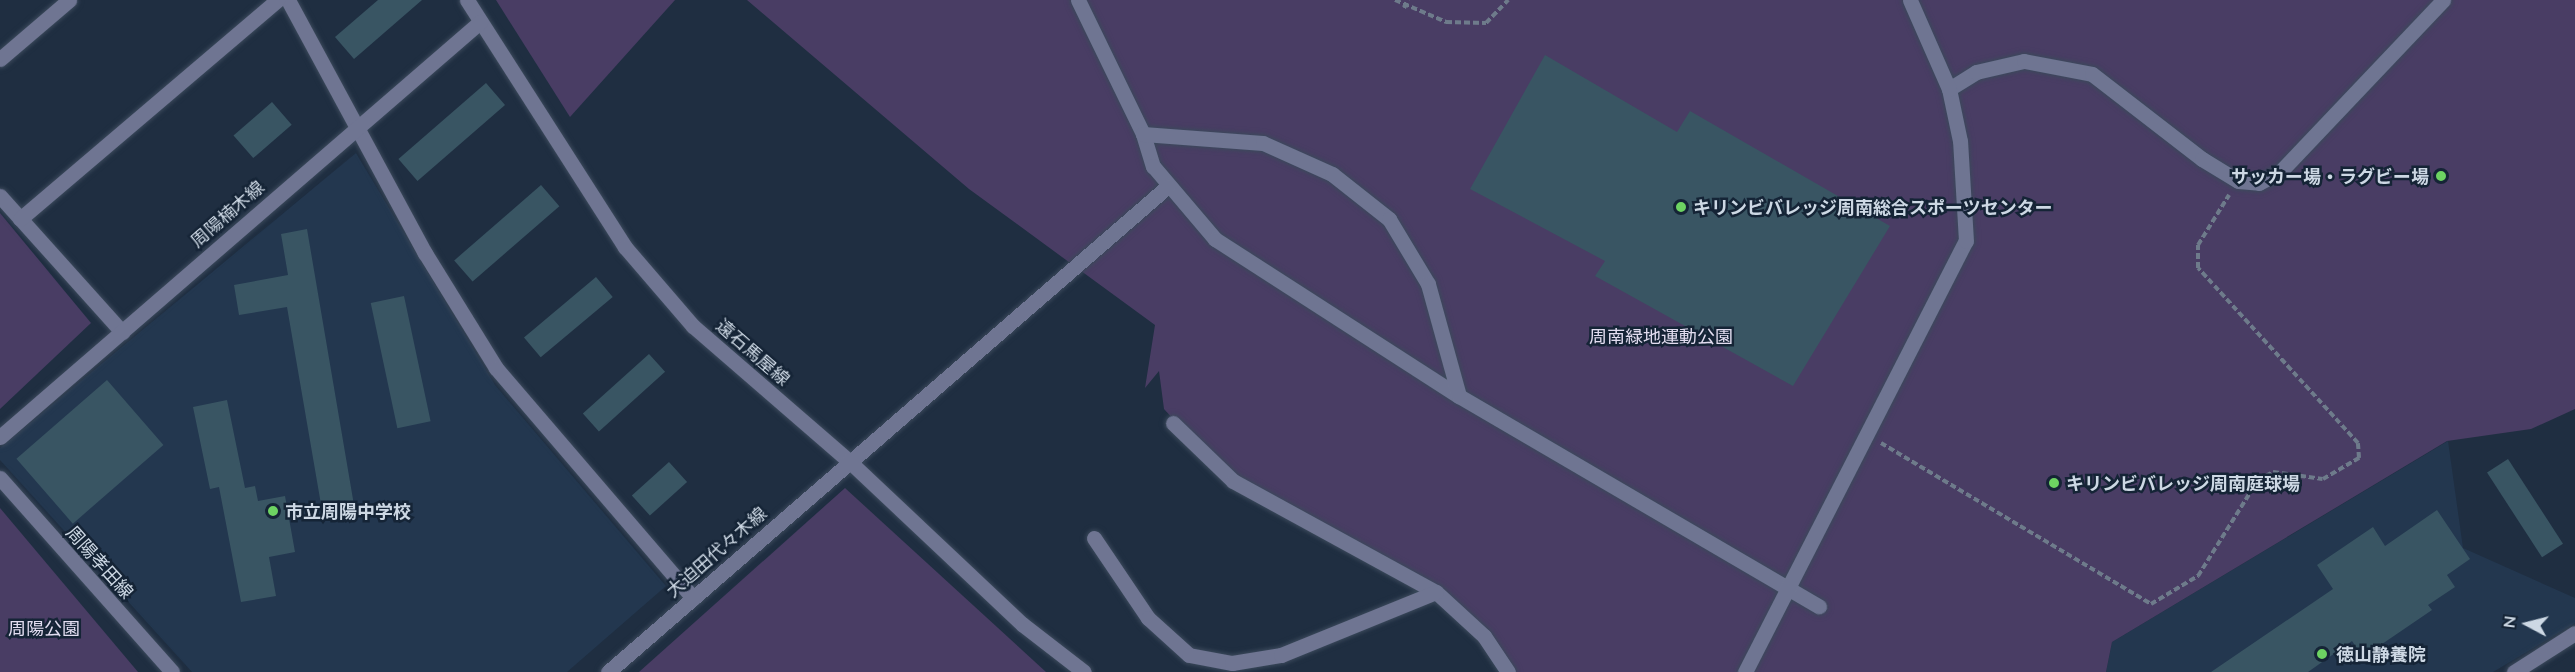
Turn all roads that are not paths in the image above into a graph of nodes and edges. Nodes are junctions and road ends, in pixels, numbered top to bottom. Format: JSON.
{"nodes":[{"id":1,"x":69,"y":0,"type":"edge"},
{"id":2,"x":277,"y":0,"type":"edge"},
{"id":3,"x":288,"y":0,"type":"edge"},
{"id":4,"x":467,"y":0,"type":"edge"},
{"id":5,"x":1078,"y":0,"type":"edge"},
{"id":6,"x":1910,"y":0,"type":"edge"},
{"id":7,"x":2443,"y":0,"type":"edge"},
{"id":8,"x":480,"y":22,"type":"junction"},
{"id":9,"x":0,"y":59,"type":"edge"},
{"id":10,"x":1949,"y":88,"type":"junction"},
{"id":11,"x":359,"y":125,"type":"junction"},
{"id":12,"x":1143,"y":134,"type":"junction"},
{"id":13,"x":1168,"y":186,"type":"junction"},
{"id":14,"x":0,"y":196,"type":"edge"},
{"id":15,"x":20,"y":219,"type":"junction"},
{"id":16,"x":122,"y":332,"type":"junction"},
{"id":17,"x":1459,"y":396,"type":"junction"},
{"id":18,"x":1173,"y":423,"type":"dead end"},
{"id":19,"x":0,"y":436,"type":"edge"},
{"id":20,"x":849,"y":461,"type":"junction"},
{"id":21,"x":0,"y":478,"type":"edge"},
{"id":22,"x":1094,"y":538,"type":"dead end"},
{"id":23,"x":1788,"y":589,"type":"junction"},
{"id":24,"x":1436,"y":592,"type":"junction"},
{"id":25,"x":693,"y":598,"type":"junction"},
{"id":26,"x":1820,"y":606,"type":"dead end"},
{"id":27,"x":2575,"y":633,"type":"edge"},
{"id":28,"x":172,"y":672,"type":"edge"},
{"id":29,"x":608,"y":672,"type":"edge"},
{"id":30,"x":1084,"y":672,"type":"edge"},
{"id":31,"x":1508,"y":672,"type":"edge"},
{"id":32,"x":1744,"y":672,"type":"edge"},
{"id":33,"x":2514,"y":672,"type":"edge"}],
"edges":[{"from":1,"to":9,"type":"street"},
{"from":2,"to":15,"type":"street"},
{"from":3,"to":11,"type":"street"},
{"from":4,"to":8,"type":"street","name":"遠石馬屋線"},
{"from":5,"to":12,"type":"street"},
{"from":6,"to":10,"type":"street"},
{"from":7,"to":10,"type":"street"},
{"from":8,"to":11,"type":"street","name":"周陽楠木線"},
{"from":8,"to":20,"type":"street","name":"遠石馬屋線"},
{"from":10,"to":23,"type":"street"},
{"from":11,"to":16,"type":"street","name":"周陽楠木線"},
{"from":11,"to":25,"type":"street"},
{"from":12,"to":13,"type":"street"},
{"from":12,"to":17,"type":"street"},
{"from":13,"to":17,"type":"street"},
{"from":13,"to":20,"type":"street","name":"大迫田代々木線"},
{"from":14,"to":15,"type":"street"},
{"from":15,"to":16,"type":"street"},
{"from":16,"to":19,"type":"street","name":"周陽楠木線"},
{"from":17,"to":23,"type":"street"},
{"from":18,"to":24,"type":"street"},
{"from":20,"to":25,"type":"street","name":"大迫田代々木線"},
{"from":20,"to":30,"type":"street","name":"遠石馬屋線"},
{"from":21,"to":28,"type":"street","name":"周陽孝田線"},
{"from":22,"to":24,"type":"street"},
{"from":23,"to":26,"type":"street"},
{"from":23,"to":32,"type":"street"},
{"from":24,"to":31,"type":"street"},
{"from":25,"to":29,"type":"street","name":"大迫田代々木線"},
{"from":27,"to":33,"type":"street"}]}
